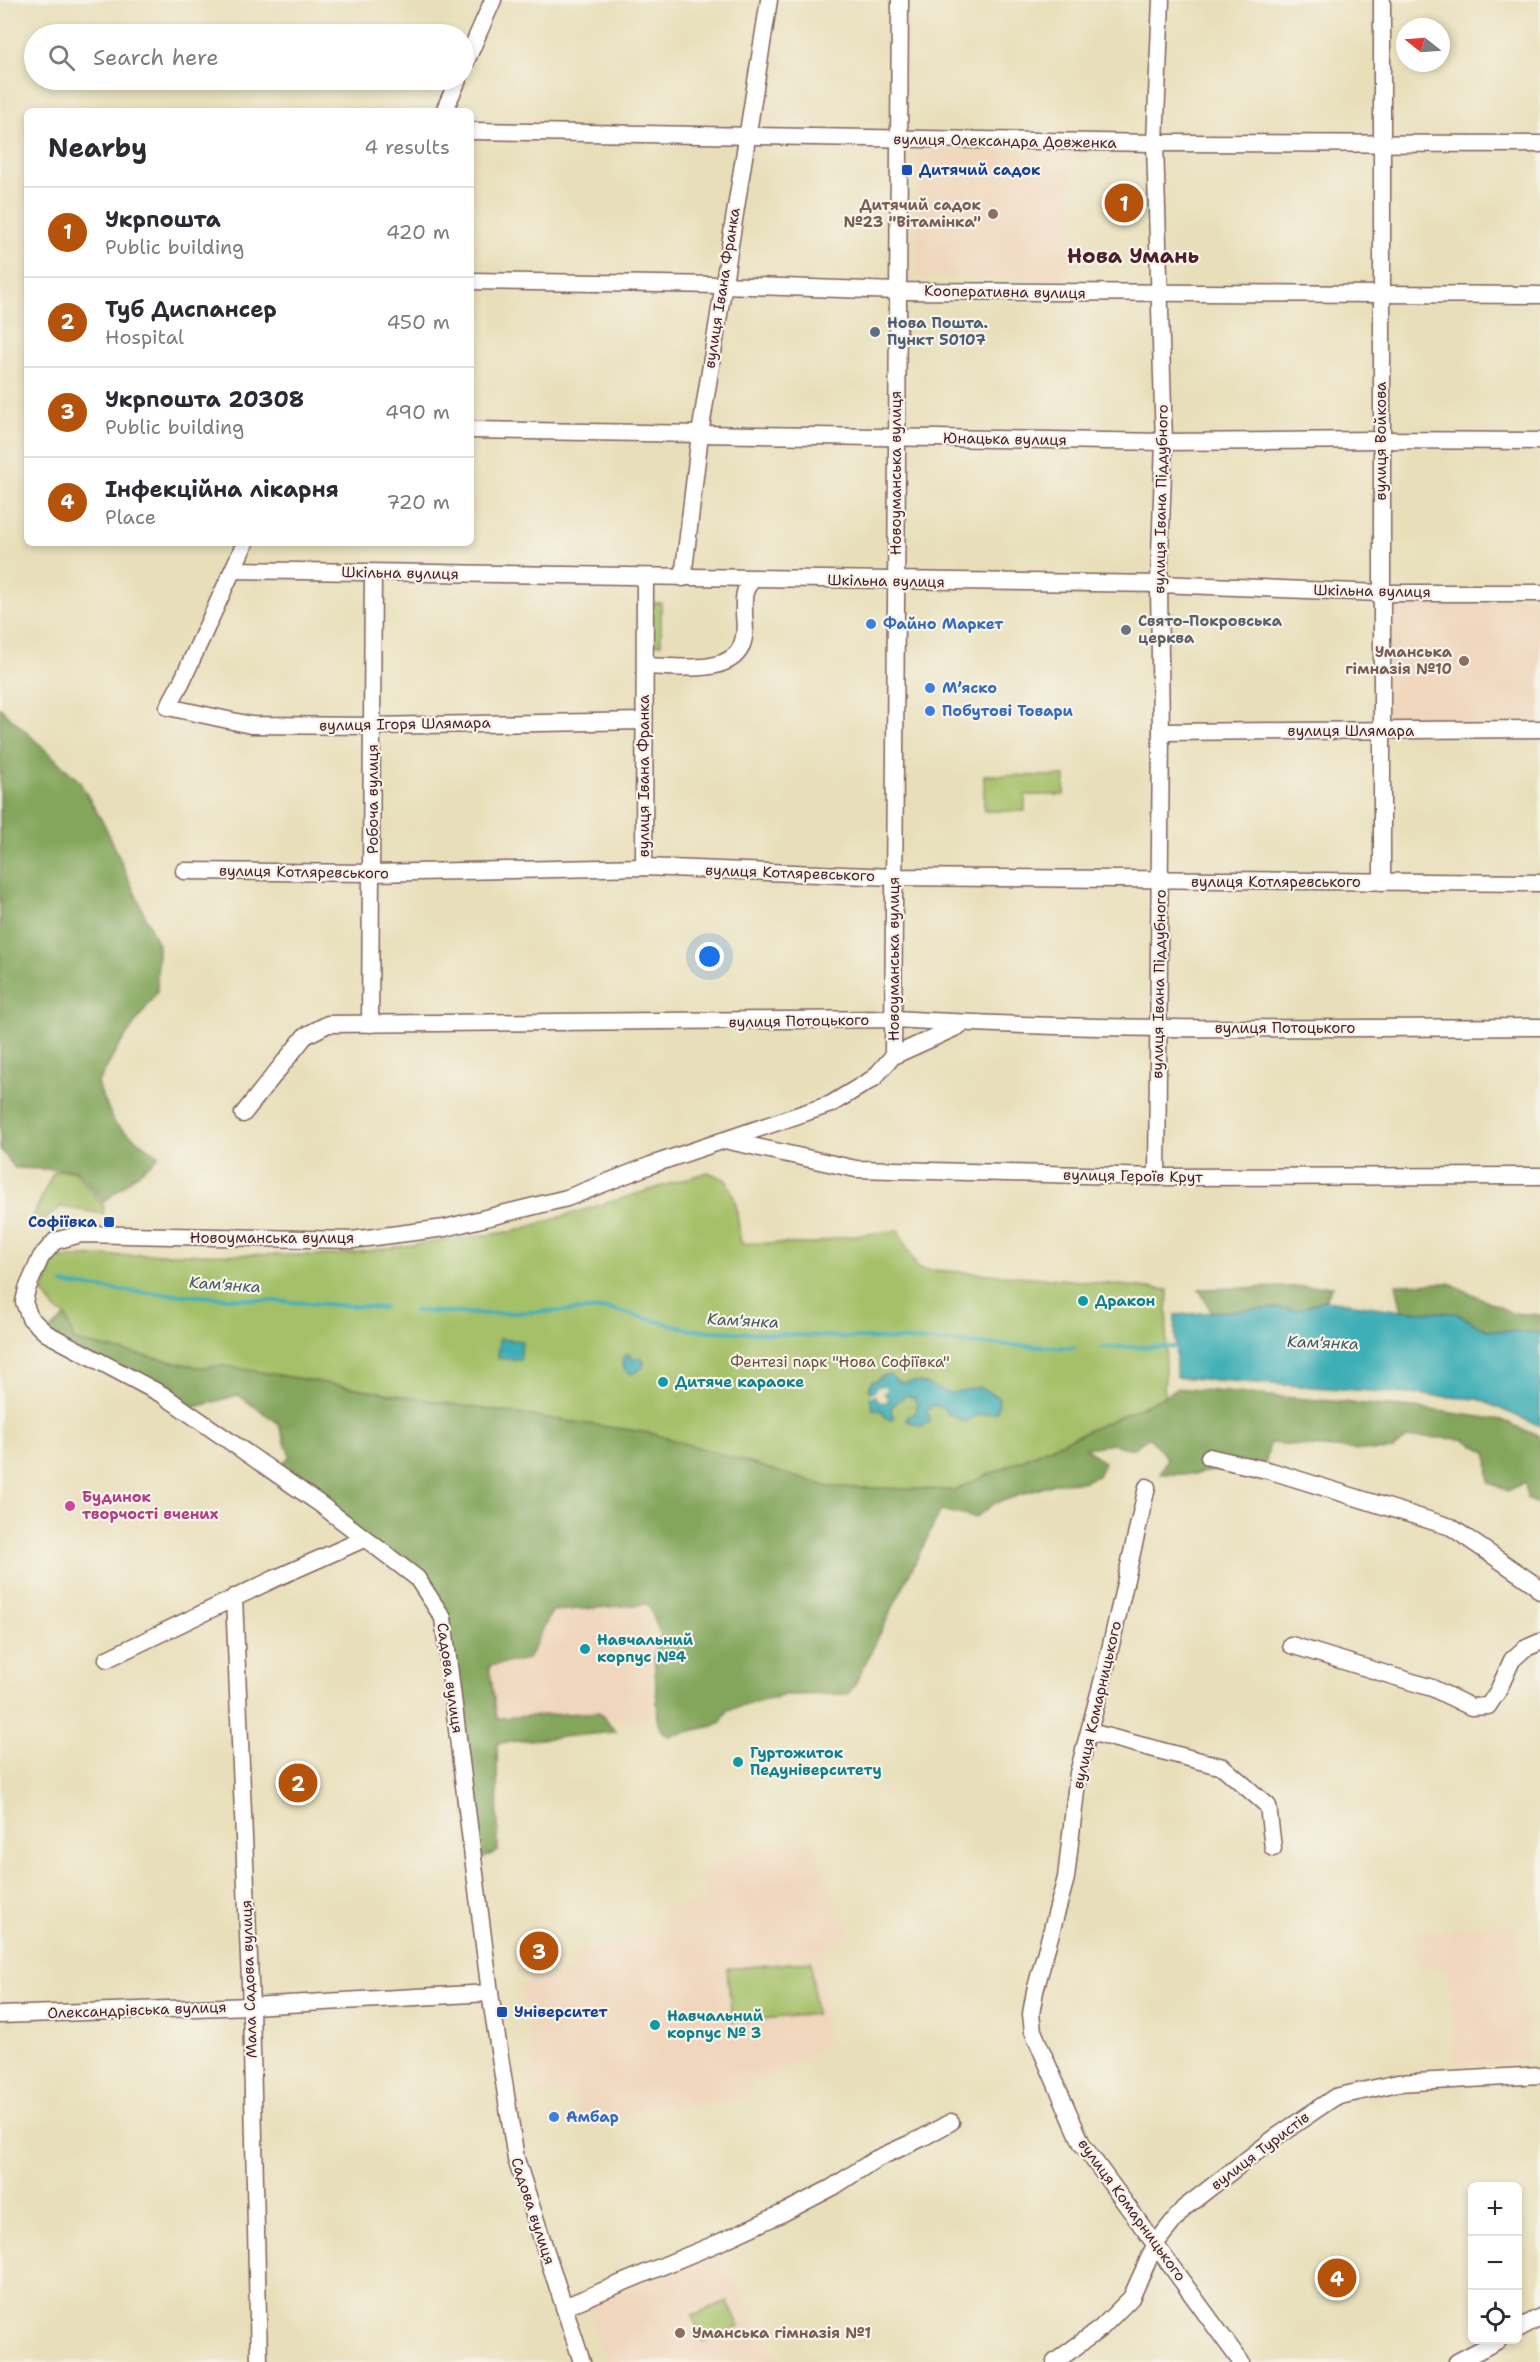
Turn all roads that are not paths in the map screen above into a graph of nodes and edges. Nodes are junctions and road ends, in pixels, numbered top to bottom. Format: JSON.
{"nodes":[{"id":1,"x":493,"y":0,"type":"edge"},
{"id":2,"x":770,"y":0,"type":"edge"},
{"id":3,"x":900,"y":0,"type":"edge"},
{"id":4,"x":1161,"y":0,"type":"edge"},
{"id":5,"x":1382,"y":0,"type":"edge"},
{"id":6,"x":474,"y":43,"type":"edge"},
{"id":7,"x":453,"y":90,"type":"edge"},
{"id":8,"x":445,"y":108,"type":"edge"},
{"id":9,"x":474,"y":131,"type":"edge"},
{"id":10,"x":746,"y":137,"type":"junction"},
{"id":11,"x":898,"y":140,"type":"junction"},
{"id":12,"x":1155,"y":143,"type":"junction"},
{"id":13,"x":1381,"y":143,"type":"junction"},
{"id":14,"x":1540,"y":144,"type":"edge"},
{"id":15,"x":474,"y":281,"type":"edge"},
{"id":16,"x":723,"y":285,"type":"junction"},
{"id":17,"x":897,"y":291,"type":"junction"},
{"id":18,"x":1160,"y":294,"type":"junction"},
{"id":19,"x":1381,"y":295,"type":"junction"},
{"id":20,"x":1540,"y":295,"type":"edge"},
{"id":21,"x":474,"y":430,"type":"edge"},
{"id":22,"x":700,"y":434,"type":"junction"},
{"id":23,"x":896,"y":437,"type":"junction"},
{"id":24,"x":1381,"y":440,"type":"junction"},
{"id":25,"x":1540,"y":441,"type":"edge"},
{"id":26,"x":1164,"y":442,"type":"junction"},
{"id":27,"x":244,"y":546,"type":"edge"},
{"id":28,"x":233,"y":570,"type":"junction"},
{"id":29,"x":373,"y":573,"type":"junction"},
{"id":30,"x":645,"y":577,"type":"junction"},
{"id":31,"x":683,"y":578,"type":"junction"},
{"id":32,"x":753,"y":579,"type":"junction"},
{"id":33,"x":896,"y":582,"type":"junction"},
{"id":34,"x":1159,"y":584,"type":"junction"},
{"id":35,"x":1381,"y":593,"type":"junction"},
{"id":36,"x":1540,"y":593,"type":"edge"},
{"id":37,"x":645,"y":666,"type":"junction"},
{"id":38,"x":644,"y":721,"type":"junction"},
{"id":39,"x":373,"y":726,"type":"junction"},
{"id":40,"x":1540,"y":729,"type":"edge"},
{"id":41,"x":1380,"y":730,"type":"junction"},
{"id":42,"x":1161,"y":732,"type":"junction"},
{"id":43,"x":644,"y":867,"type":"junction"},
{"id":44,"x":184,"y":870,"type":"dead end"},
{"id":45,"x":373,"y":873,"type":"junction"},
{"id":46,"x":894,"y":877,"type":"junction"},
{"id":47,"x":1160,"y":881,"type":"junction"},
{"id":48,"x":1382,"y":882,"type":"junction"},
{"id":49,"x":1540,"y":883,"type":"edge"},
{"id":50,"x":894,"y":1019,"type":"junction"},
{"id":51,"x":370,"y":1024,"type":"junction"},
{"id":52,"x":963,"y":1024,"type":"junction"},
{"id":53,"x":1540,"y":1027,"type":"edge"},
{"id":54,"x":1159,"y":1028,"type":"junction"},
{"id":55,"x":893,"y":1056,"type":"junction"},
{"id":56,"x":243,"y":1114,"type":"dead end"},
{"id":57,"x":728,"y":1140,"type":"junction"},
{"id":58,"x":1540,"y":1176,"type":"edge"},
{"id":59,"x":1157,"y":1177,"type":"junction"},
{"id":60,"x":41,"y":1257,"type":"joint"},
{"id":61,"x":1209,"y":1457,"type":"dead end"},
{"id":62,"x":1147,"y":1487,"type":"dead end"},
{"id":63,"x":364,"y":1539,"type":"junction"},
{"id":64,"x":1540,"y":1591,"type":"edge"},
{"id":65,"x":234,"y":1597,"type":"junction"},
{"id":66,"x":1540,"y":1642,"type":"edge"},
{"id":67,"x":1291,"y":1645,"type":"dead end"},
{"id":68,"x":106,"y":1659,"type":"dead end"},
{"id":69,"x":1090,"y":1732,"type":"junction"},
{"id":70,"x":1273,"y":1848,"type":"dead end"},
{"id":71,"x":490,"y":1993,"type":"junction"},
{"id":72,"x":251,"y":2006,"type":"junction"},
{"id":73,"x":0,"y":2014,"type":"edge"},
{"id":74,"x":1540,"y":2075,"type":"edge"},
{"id":75,"x":951,"y":2122,"type":"dead end"},
{"id":76,"x":1156,"y":2243,"type":"junction"},
{"id":77,"x":564,"y":2307,"type":"junction"},
{"id":78,"x":1540,"y":2317,"type":"edge"},
{"id":79,"x":1522,"y":2328,"type":"edge"},
{"id":80,"x":1491,"y":2344,"type":"edge"},
{"id":81,"x":259,"y":2362,"type":"edge"},
{"id":82,"x":582,"y":2362,"type":"edge"},
{"id":83,"x":1055,"y":2362,"type":"edge"},
{"id":84,"x":1241,"y":2362,"type":"edge"},
{"id":85,"x":1457,"y":2362,"type":"edge"}],
"edges":[{"from":1,"to":6,"type":"street"},
{"from":2,"to":10,"type":"street","name":"вулиця Івана Франка"},
{"from":3,"to":11,"type":"street","name":"Новоуманська вулиця"},
{"from":4,"to":12,"type":"street","name":"вулиця Івана Піддубного"},
{"from":5,"to":13,"type":"street","name":"вулиця Войкова"},
{"from":7,"to":8,"type":"street"},
{"from":9,"to":10,"type":"street","name":"вулиця Олександра Довженка"},
{"from":10,"to":11,"type":"street","name":"вулиця Олександра Довженка"},
{"from":10,"to":16,"type":"street","name":"вулиця Івана Франка"},
{"from":11,"to":12,"type":"street","name":"вулиця Олександра Довженка"},
{"from":11,"to":17,"type":"street","name":"Новоуманська вулиця"},
{"from":12,"to":13,"type":"street","name":"вулиця Олександра Довженка"},
{"from":12,"to":18,"type":"street","name":"вулиця Івана Піддубного"},
{"from":13,"to":14,"type":"street","name":"вулиця Олександра Довженка"},
{"from":13,"to":19,"type":"street","name":"вулиця Войкова"},
{"from":15,"to":16,"type":"street","name":"Кооперативна вулиця"},
{"from":16,"to":17,"type":"street","name":"Кооперативна вулиця"},
{"from":16,"to":22,"type":"street","name":"вулиця Івана Франка"},
{"from":17,"to":18,"type":"street","name":"Кооперативна вулиця"},
{"from":17,"to":23,"type":"street","name":"Новоуманська вулиця"},
{"from":18,"to":19,"type":"street","name":"Кооперативна вулиця"},
{"from":18,"to":26,"type":"street","name":"вулиця Івана Піддубного"},
{"from":19,"to":20,"type":"street","name":"Кооперативна вулиця"},
{"from":19,"to":24,"type":"street","name":"вулиця Войкова"},
{"from":21,"to":22,"type":"street","name":"Юнацька вулиця"},
{"from":22,"to":23,"type":"street","name":"Юнацька вулиця"},
{"from":22,"to":31,"type":"street","name":"вулиця Івана Франка"},
{"from":23,"to":26,"type":"street","name":"Юнацька вулиця"},
{"from":23,"to":33,"type":"street","name":"Новоуманська вулиця"},
{"from":24,"to":25,"type":"street","name":"Юнацька вулиця"},
{"from":24,"to":26,"type":"street","name":"Юнацька вулиця"},
{"from":24,"to":35,"type":"street","name":"вулиця Войкова"},
{"from":26,"to":34,"type":"street","name":"вулиця Івана Піддубного"},
{"from":27,"to":28,"type":"street"},
{"from":28,"to":29,"type":"street","name":"Шкільна вулиця"},
{"from":28,"to":39,"type":"street","name":"вулиця Ігоря Шлямара"},
{"from":29,"to":30,"type":"street","name":"Шкільна вулиця"},
{"from":29,"to":39,"type":"street","name":"Робоча вулиця"},
{"from":30,"to":31,"type":"street","name":"Шкільна вулиця"},
{"from":30,"to":37,"type":"street","name":"вулиця Івана Франка"},
{"from":31,"to":32,"type":"street","name":"Шкільна вулиця"},
{"from":32,"to":33,"type":"street","name":"Шкільна вулиця"},
{"from":32,"to":37,"type":"street"},
{"from":33,"to":34,"type":"street","name":"Шкільна вулиця"},
{"from":33,"to":46,"type":"street","name":"Новоуманська вулиця"},
{"from":34,"to":35,"type":"street","name":"Шкільна вулиця"},
{"from":34,"to":42,"type":"street","name":"вулиця Івана Піддубного"},
{"from":35,"to":36,"type":"street","name":"Шкільна вулиця"},
{"from":35,"to":41,"type":"street","name":"вулиця Войкова"},
{"from":37,"to":38,"type":"street","name":"вулиця Івана Франка"},
{"from":38,"to":39,"type":"street","name":"вулиця Ігоря Шлямара"},
{"from":38,"to":43,"type":"street","name":"вулиця Івана Франка"},
{"from":39,"to":45,"type":"street","name":"Робоча вулиця"},
{"from":40,"to":41,"type":"street","name":"вулиця Шлямара"},
{"from":41,"to":42,"type":"street","name":"вулиця Шлямара"},
{"from":41,"to":48,"type":"street","name":"вулиця Войкова"},
{"from":42,"to":47,"type":"street","name":"вулиця Івана Піддубного"},
{"from":43,"to":45,"type":"street","name":"вулиця Котляревського"},
{"from":43,"to":46,"type":"street","name":"вулиця Котляревського"},
{"from":44,"to":45,"type":"street","name":"вулиця Котляревського"},
{"from":45,"to":51,"type":"street","name":"Робоча вулиця"},
{"from":46,"to":47,"type":"street","name":"вулиця Котляревського"},
{"from":46,"to":50,"type":"street","name":"Новоуманська вулиця"},
{"from":47,"to":48,"type":"street","name":"вулиця Котляревського"},
{"from":47,"to":54,"type":"street","name":"вулиця Івана Піддубного"},
{"from":48,"to":49,"type":"street","name":"вулиця Котляревського"},
{"from":50,"to":51,"type":"street","name":"вулиця Потоцького"},
{"from":50,"to":52,"type":"street","name":"вулиця Потоцького"},
{"from":50,"to":55,"type":"street","name":"Новоуманська вулиця"},
{"from":51,"to":56,"type":"street","name":"вулиця Потоцького"},
{"from":52,"to":54,"type":"street","name":"вулиця Потоцького"},
{"from":52,"to":55,"type":"street"},
{"from":53,"to":54,"type":"street","name":"вулиця Потоцького"},
{"from":54,"to":59,"type":"street","name":"вулиця Івана Піддубного"},
{"from":55,"to":57,"type":"street","name":"Новоуманська вулиця"},
{"from":57,"to":59,"type":"street","name":"вулиця Героїв Крут"},
{"from":57,"to":60,"type":"street","name":"Новоуманська вулиця"},
{"from":58,"to":59,"type":"street","name":"вулиця Героїв Крут"},
{"from":60,"to":63,"type":"street","name":"Садова вулиця"},
{"from":61,"to":64,"type":"street"},
{"from":62,"to":69,"type":"street","name":"вулиця Комарницького"},
{"from":63,"to":65,"type":"street"},
{"from":63,"to":71,"type":"street","name":"Садова вулиця"},
{"from":65,"to":68,"type":"street"},
{"from":65,"to":72,"type":"street","name":"Мала Садова вулиця"},
{"from":66,"to":67,"type":"street"},
{"from":69,"to":70,"type":"street"},
{"from":69,"to":76,"type":"street","name":"вулиця Комарницького"},
{"from":71,"to":72,"type":"street","name":"Олександрівська вулиця"},
{"from":71,"to":77,"type":"street","name":"Садова вулиця"},
{"from":72,"to":73,"type":"street","name":"Олександрівська вулиця"},
{"from":72,"to":81,"type":"street","name":"Мала Садова вулиця"},
{"from":74,"to":76,"type":"street","name":"вулиця Туристів"},
{"from":75,"to":77,"type":"street"},
{"from":76,"to":83,"type":"street","name":"вулиця Туристів"},
{"from":76,"to":84,"type":"street","name":"вулиця Комарницького"},
{"from":77,"to":82,"type":"street","name":"Садова вулиця"},
{"from":78,"to":79,"type":"street"},
{"from":80,"to":85,"type":"street"}]}
